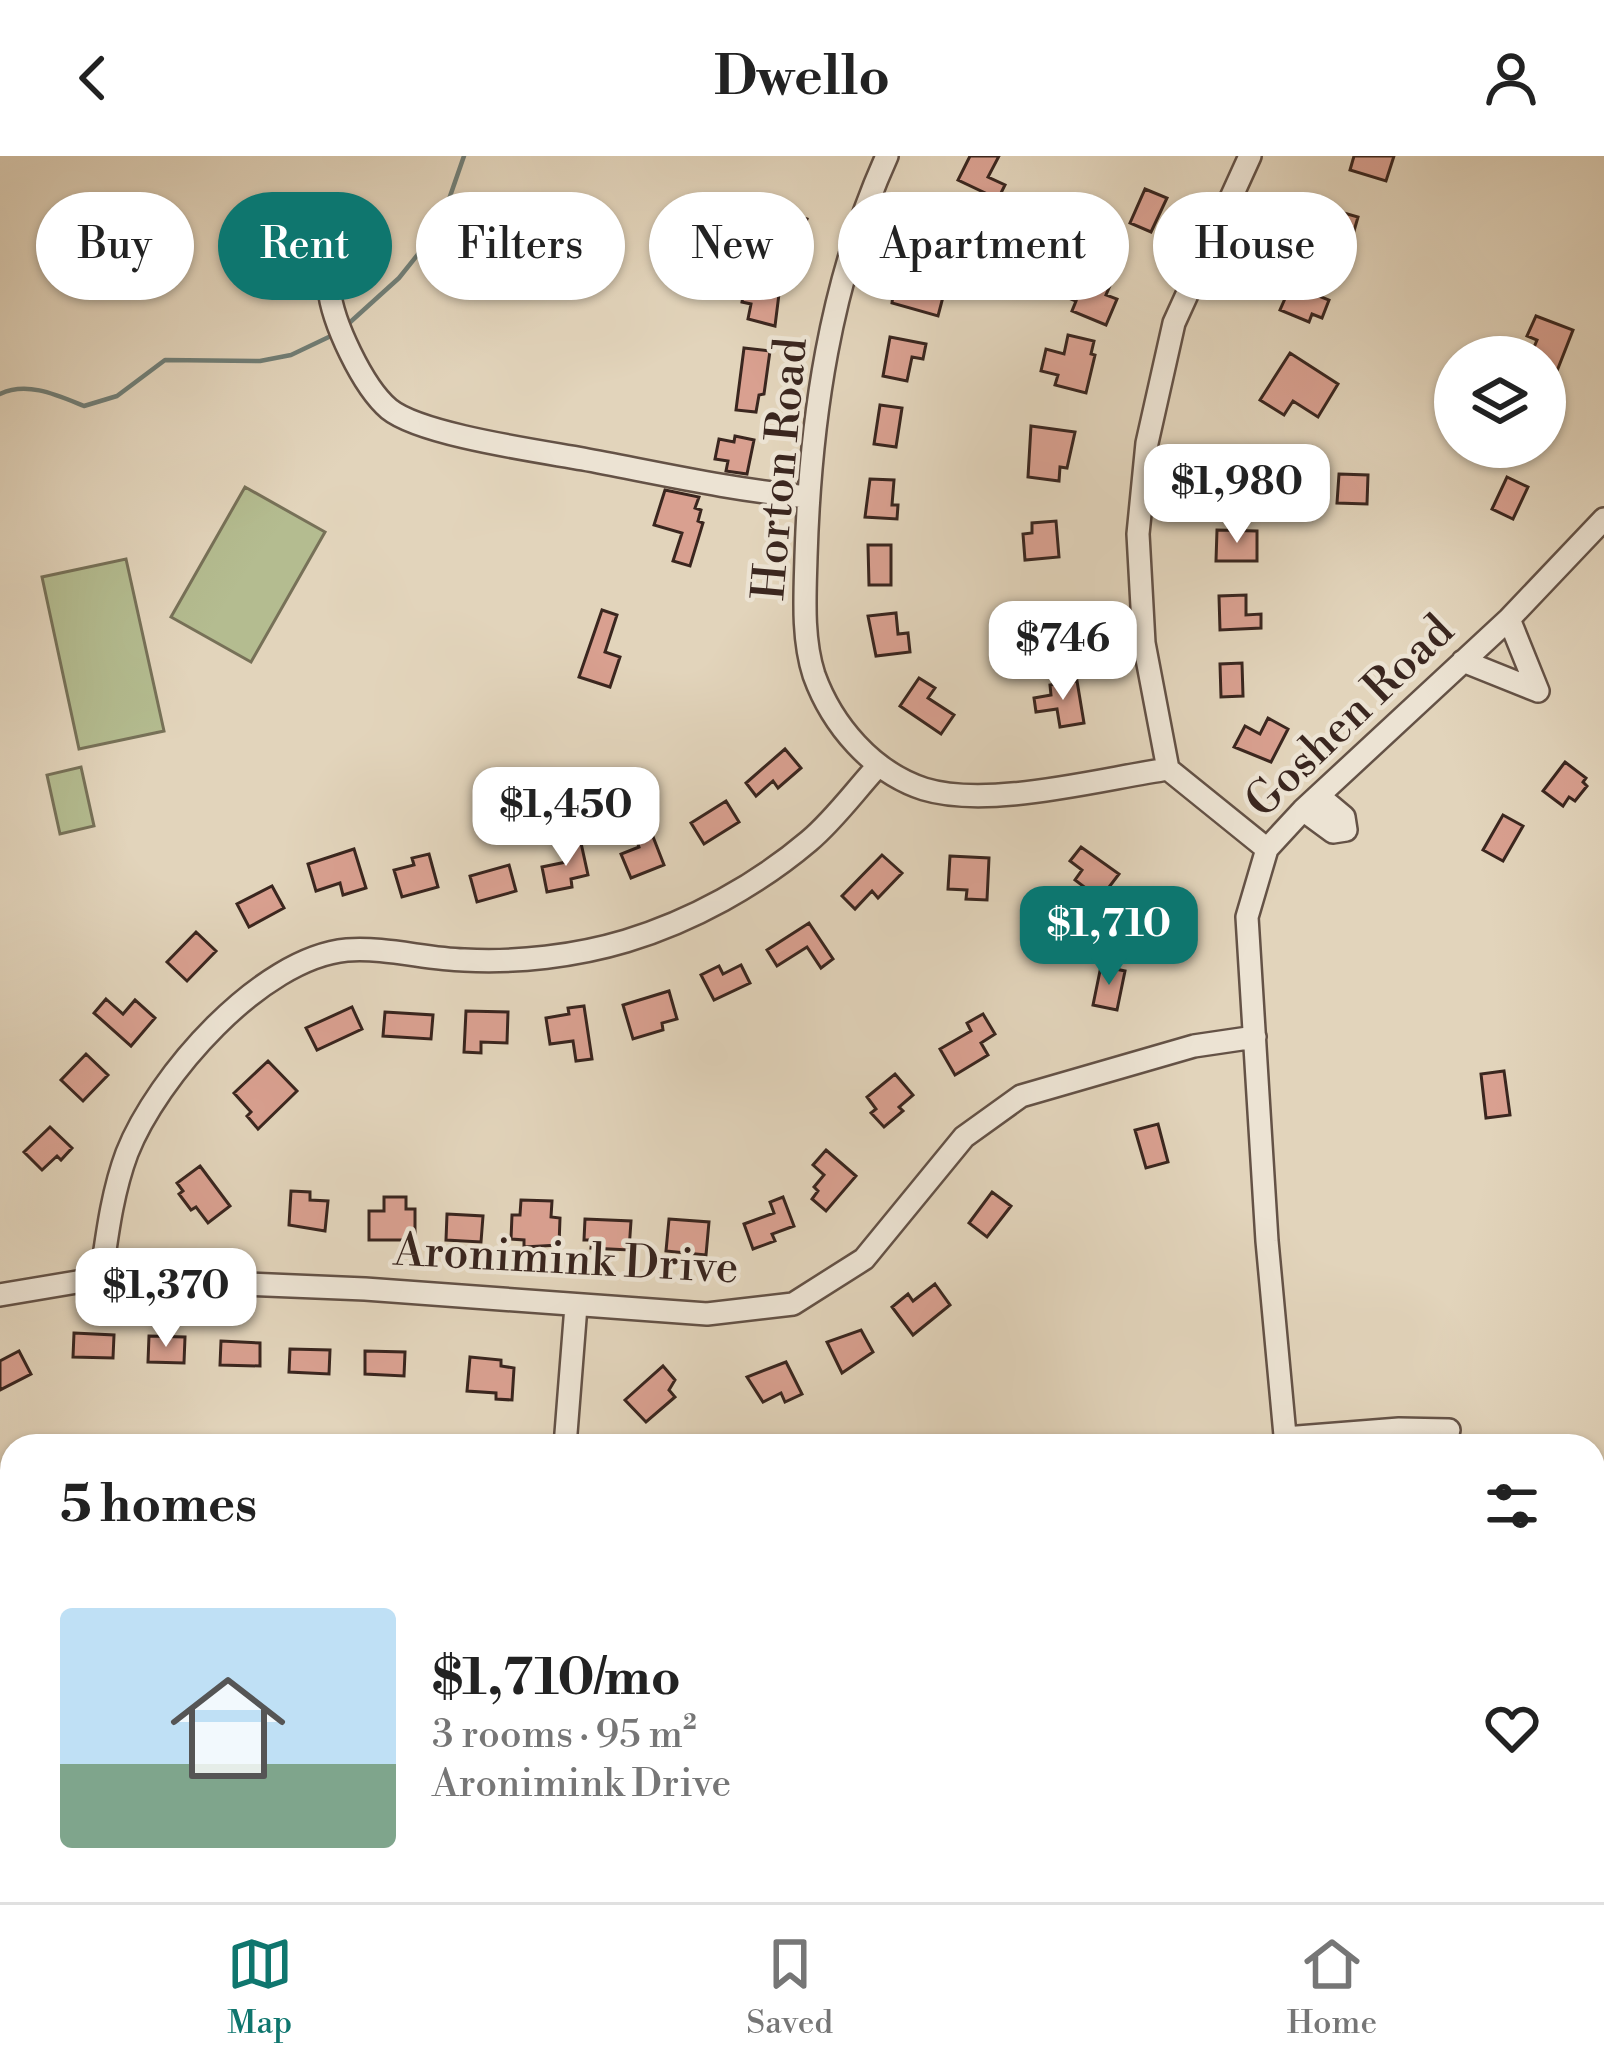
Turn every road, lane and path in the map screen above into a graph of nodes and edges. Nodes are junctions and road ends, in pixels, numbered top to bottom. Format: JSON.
{"nodes":[{"id":1,"x":887,"y":156,"type":"edge"},
{"id":2,"x":1250,"y":156,"type":"edge"},
{"id":3,"x":333,"y":300,"type":"edge"},
{"id":4,"x":808,"y":497,"type":"junction"},
{"id":5,"x":1604,"y":519,"type":"edge"},
{"id":6,"x":1508,"y":619,"type":"junction"},
{"id":7,"x":1463,"y":661,"type":"junction"},
{"id":8,"x":877,"y":767,"type":"junction"},
{"id":9,"x":1168,"y":769,"type":"junction"},
{"id":10,"x":1267,"y":849,"type":"junction"},
{"id":11,"x":1255,"y":1037,"type":"junction"},
{"id":12,"x":100,"y":1278,"type":"junction"},
{"id":13,"x":0,"y":1295,"type":"edge"},
{"id":14,"x":575,"y":1306,"type":"junction"},
{"id":15,"x":1449,"y":1430,"type":"dead end"},
{"id":16,"x":566,"y":1434,"type":"edge"},
{"id":17,"x":1285,"y":1434,"type":"edge"},
{"id":18,"x":1361,"y":1434,"type":"edge"}],
"edges":[{"from":1,"to":4,"type":"street","name":"Horton Road"},
{"from":2,"to":9,"type":"street"},
{"from":3,"to":4,"type":"street"},
{"from":4,"to":8,"type":"street","name":"Horton Road"},
{"from":5,"to":6,"type":"street","name":"Goshen Road"},
{"from":6,"to":7,"type":"street","name":"Goshen Road"},
{"from":6,"to":7,"type":"street"},
{"from":7,"to":10,"type":"street","name":"Goshen Road"},
{"from":8,"to":9,"type":"street","name":"Horton Road"},
{"from":8,"to":12,"type":"street"},
{"from":9,"to":10,"type":"street"},
{"from":10,"to":11,"type":"street","name":"Goshen Road"},
{"from":11,"to":14,"type":"street","name":"Aronimink Drive"},
{"from":11,"to":17,"type":"street","name":"Goshen Road"},
{"from":12,"to":13,"type":"street","name":"Aronimink Drive"},
{"from":12,"to":14,"type":"street","name":"Aronimink Drive"},
{"from":14,"to":16,"type":"street"},
{"from":15,"to":18,"type":"street"}]}
